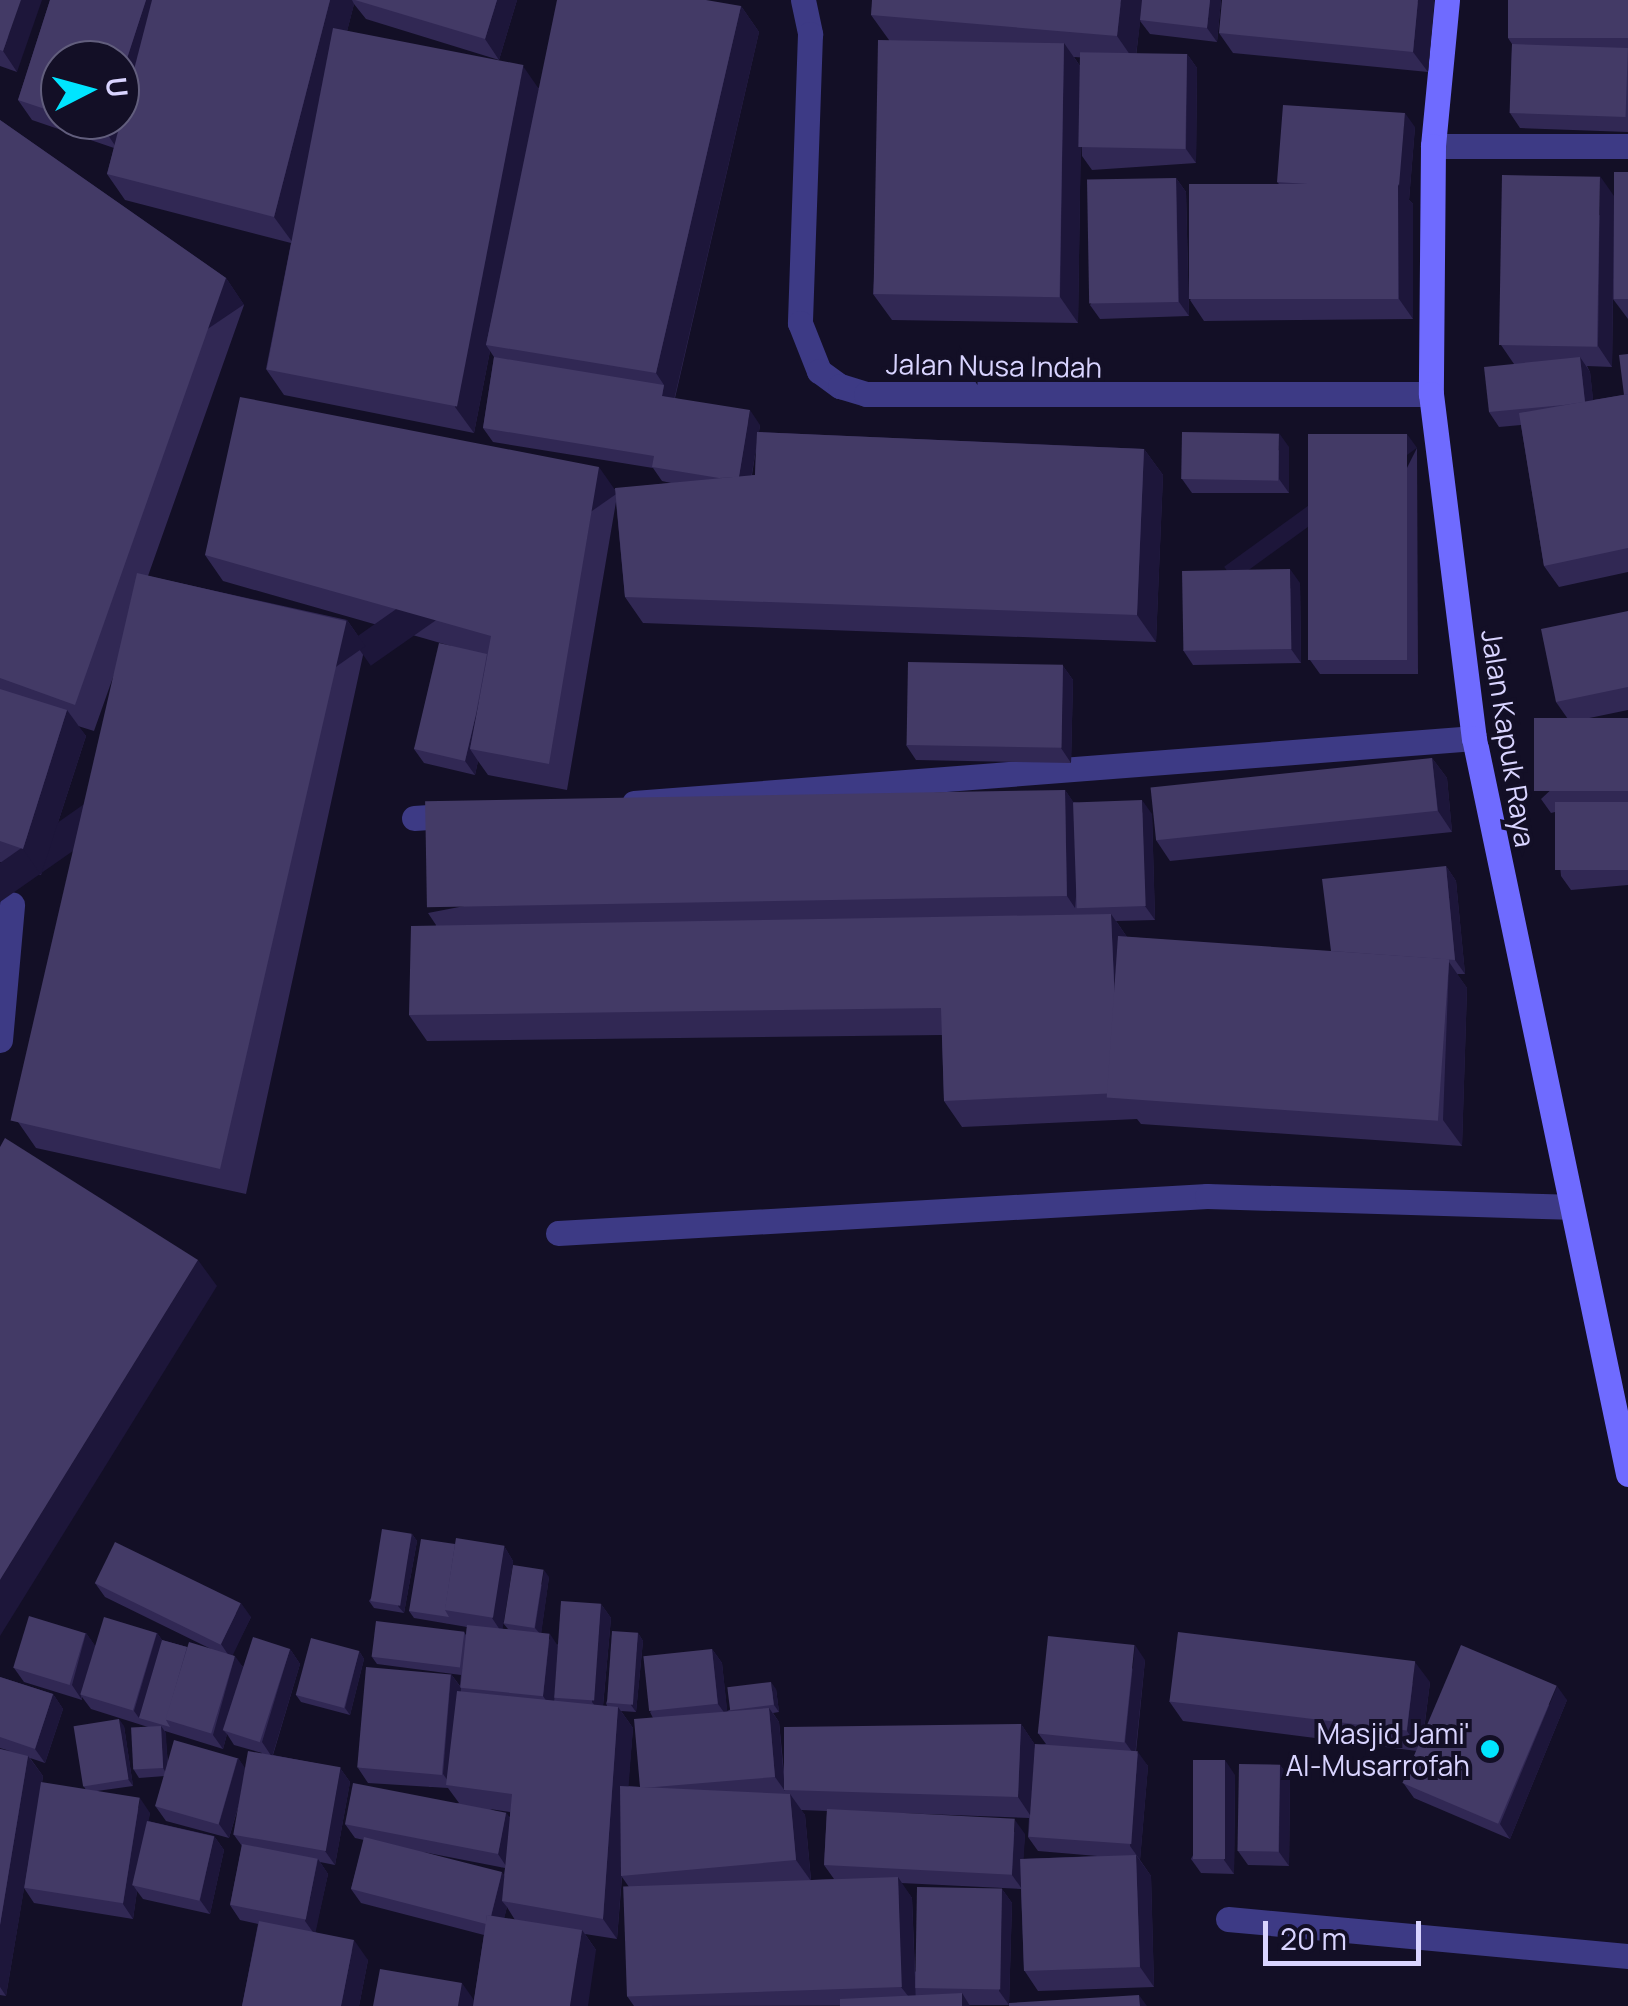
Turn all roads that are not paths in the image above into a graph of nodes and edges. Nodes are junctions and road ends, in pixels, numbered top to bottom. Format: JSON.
{"nodes":[{"id":1,"x":803,"y":0,"type":"edge"},
{"id":2,"x":1447,"y":0,"type":"edge"},
{"id":3,"x":1433,"y":146,"type":"junction"},
{"id":4,"x":1628,"y":146,"type":"edge"},
{"id":5,"x":1431,"y":394,"type":"junction"},
{"id":6,"x":1474,"y":738,"type":"junction"},
{"id":7,"x":608,"y":805,"type":"edge"},
{"id":8,"x":492,"y":813,"type":"edge"},
{"id":9,"x":414,"y":818,"type":"dead end"},
{"id":10,"x":12,"y":905,"type":"dead end"},
{"id":11,"x":0,"y":1040,"type":"edge"},
{"id":12,"x":1569,"y":1207,"type":"junction"},
{"id":13,"x":558,"y":1234,"type":"dead end"},
{"id":14,"x":1628,"y":1474,"type":"edge"},
{"id":15,"x":1228,"y":1919,"type":"dead end"},
{"id":16,"x":1628,"y":1956,"type":"edge"}],
"edges":[{"from":1,"to":5,"type":"street","name":"Jalan Nusa Indah"},
{"from":2,"to":3,"type":"main road","name":"Jalan Kapuk Raya"},
{"from":3,"to":4,"type":"street"},
{"from":3,"to":5,"type":"main road","name":"Jalan Kapuk Raya"},
{"from":5,"to":6,"type":"main road","name":"Jalan Kapuk Raya"},
{"from":6,"to":7,"type":"street"},
{"from":6,"to":12,"type":"main road","name":"Jalan Kapuk Raya"},
{"from":8,"to":9,"type":"street"},
{"from":10,"to":11,"type":"street"},
{"from":12,"to":13,"type":"street"},
{"from":12,"to":14,"type":"main road","name":"Jalan Kapuk Raya"},
{"from":15,"to":16,"type":"street"}]}
